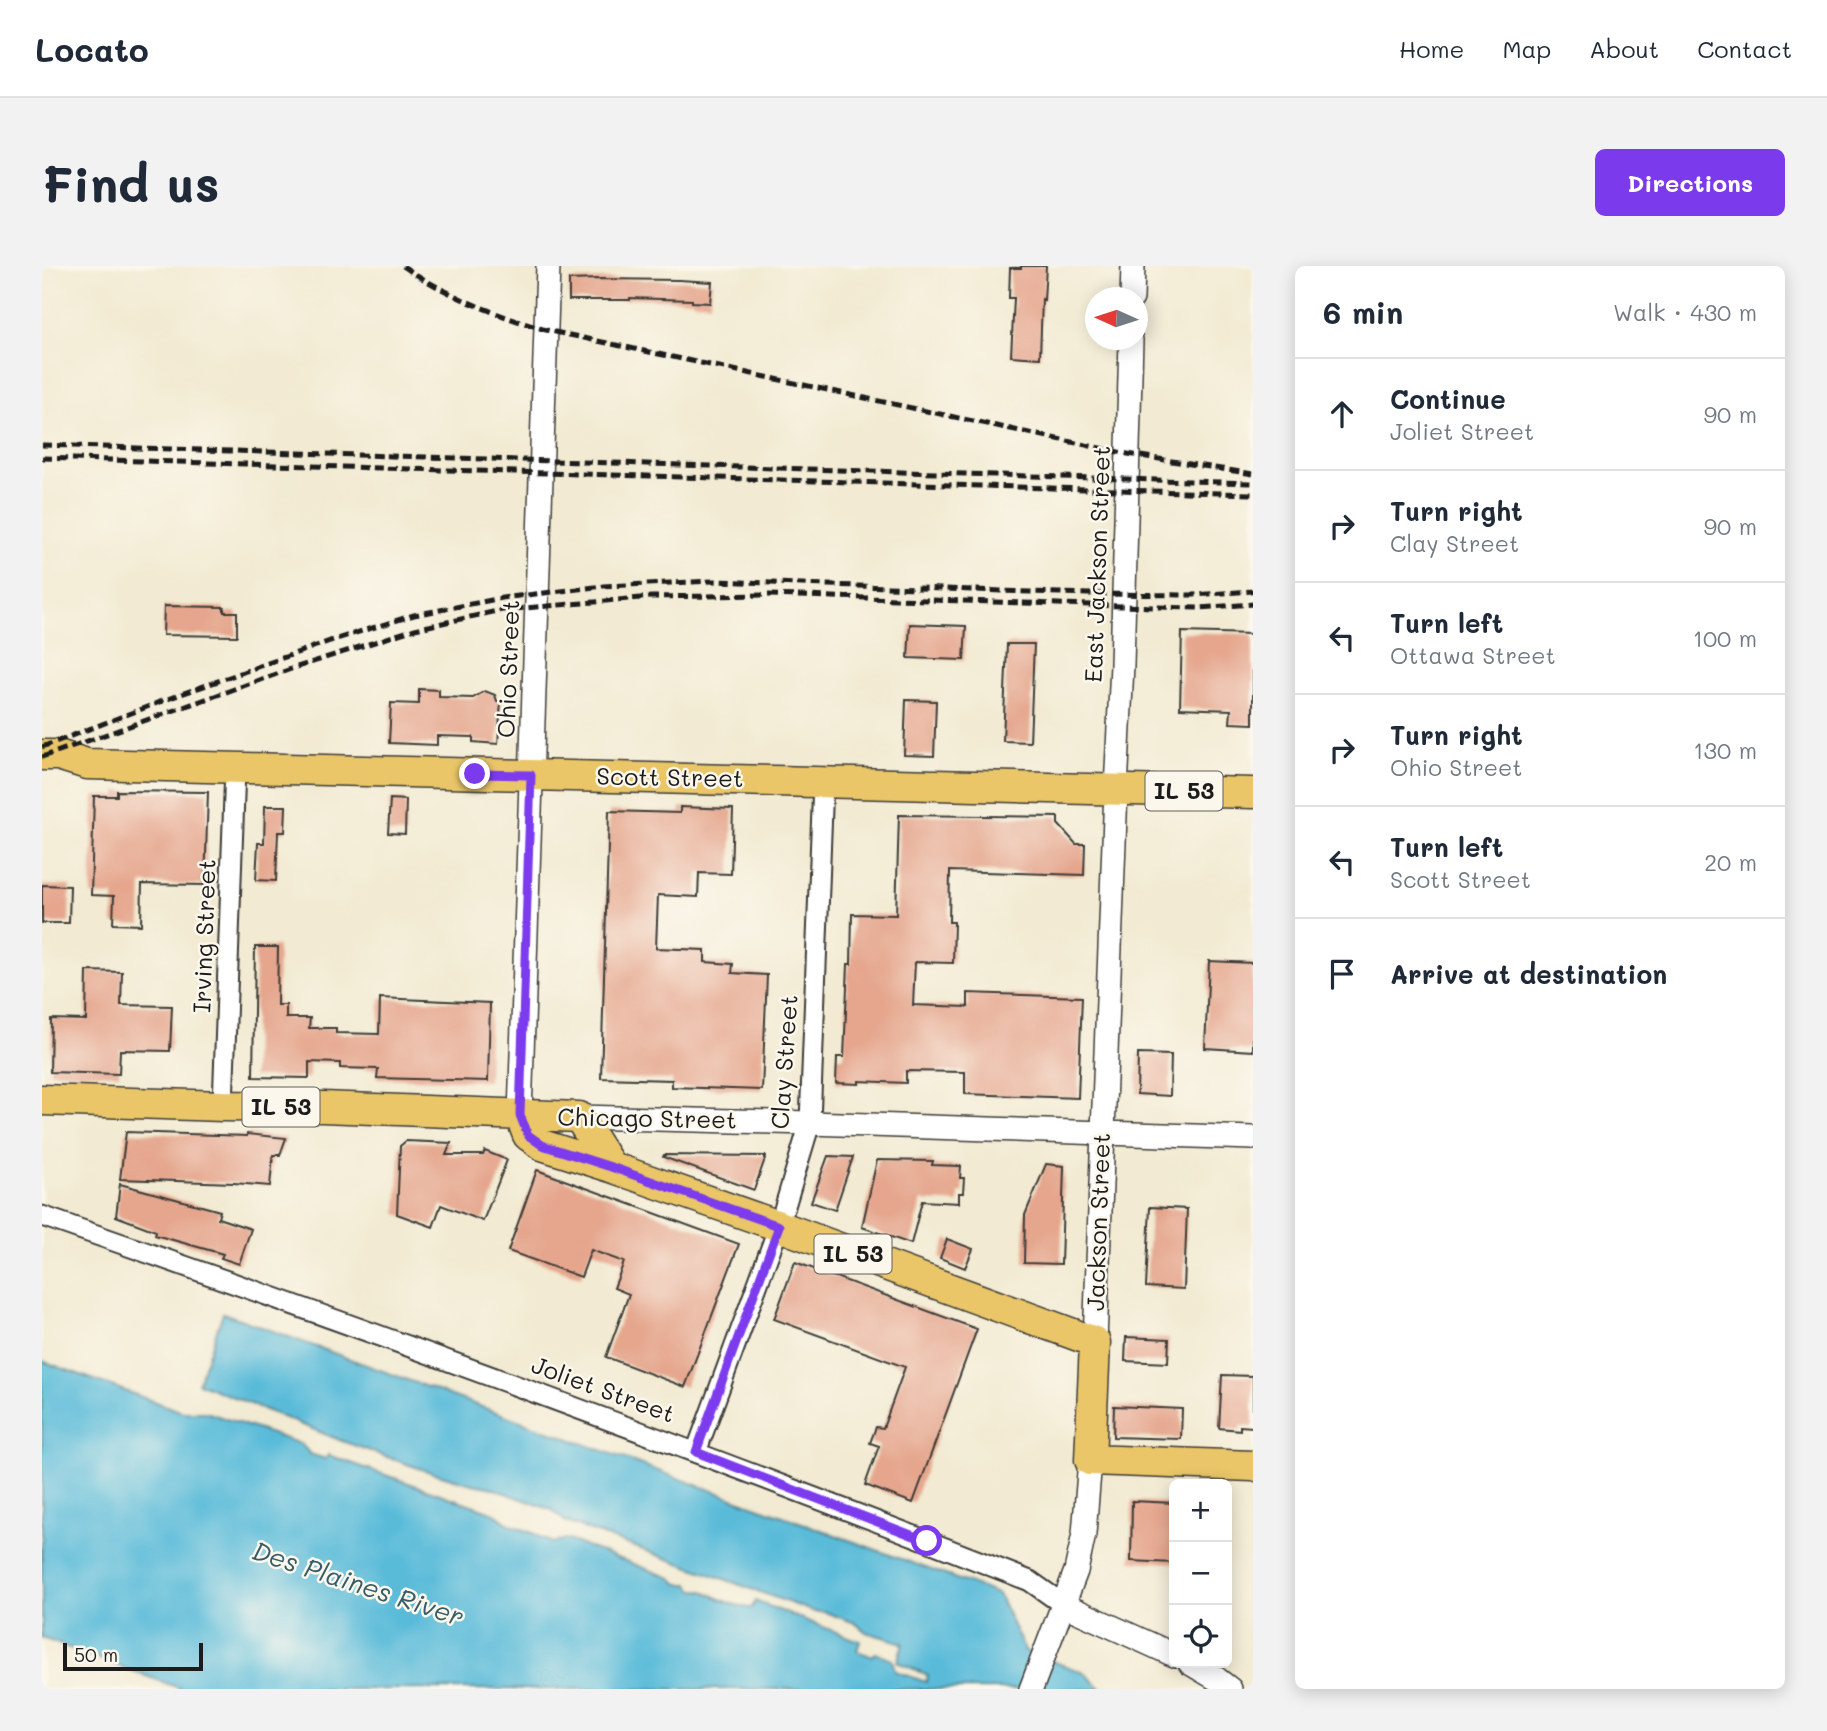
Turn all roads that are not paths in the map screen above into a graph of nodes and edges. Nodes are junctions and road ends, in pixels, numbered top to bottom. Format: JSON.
{"nodes":[{"id":1,"x":548,"y":266,"type":"edge"},
{"id":2,"x":1133,"y":266,"type":"edge"},
{"id":3,"x":1132,"y":287,"type":"edge"},
{"id":4,"x":1131,"y":350,"type":"edge"},
{"id":5,"x":42,"y":755,"type":"edge"},
{"id":6,"x":87,"y":764,"type":"junction"},
{"id":7,"x":235,"y":767,"type":"junction"},
{"id":8,"x":42,"y":771,"type":"edge"},
{"id":9,"x":531,"y":775,"type":"junction"},
{"id":10,"x":823,"y":782,"type":"junction"},
{"id":11,"x":1116,"y":790,"type":"junction"},
{"id":12,"x":1253,"y":793,"type":"edge"},
{"id":13,"x":42,"y":1100,"type":"edge"},
{"id":14,"x":223,"y":1106,"type":"junction"},
{"id":15,"x":520,"y":1115,"type":"junction"},
{"id":16,"x":579,"y":1117,"type":"junction"},
{"id":17,"x":810,"y":1123,"type":"junction"},
{"id":18,"x":1102,"y":1133,"type":"junction"},
{"id":19,"x":1253,"y":1138,"type":"edge"},
{"id":20,"x":611,"y":1167,"type":"junction"},
{"id":21,"x":42,"y":1216,"type":"edge"},
{"id":22,"x":779,"y":1226,"type":"junction"},
{"id":23,"x":1095,"y":1342,"type":"junction"},
{"id":24,"x":696,"y":1452,"type":"junction"},
{"id":25,"x":1090,"y":1460,"type":"junction"},
{"id":26,"x":1253,"y":1466,"type":"edge"},
{"id":27,"x":1064,"y":1605,"type":"junction"},
{"id":28,"x":1169,"y":1653,"type":"edge"},
{"id":29,"x":1198,"y":1668,"type":"edge"},
{"id":30,"x":1031,"y":1689,"type":"edge"},
{"id":31,"x":1230,"y":1689,"type":"edge"}],
"edges":[{"from":1,"to":9,"type":"street","name":"Ohio Street"},
{"from":2,"to":3,"type":"street"},
{"from":4,"to":11,"type":"street","name":"East Jackson Street"},
{"from":5,"to":6,"type":"main road","name":"Scott Street"},
{"from":6,"to":7,"type":"main road","name":"Scott Street"},
{"from":6,"to":8,"type":"main road","name":"Scott Street"},
{"from":7,"to":9,"type":"main road","name":"Scott Street"},
{"from":7,"to":14,"type":"street","name":"Irving Street"},
{"from":9,"to":10,"type":"main road","name":"Scott Street"},
{"from":9,"to":15,"type":"street","name":"Ohio Street"},
{"from":10,"to":11,"type":"main road","name":"Scott Street"},
{"from":10,"to":17,"type":"street","name":"Clay Street"},
{"from":11,"to":12,"type":"main road","name":"Scott Street","number":"IL 53"},
{"from":11,"to":18,"type":"street","name":"Jackson Street"},
{"from":13,"to":14,"type":"main road","name":"Chicago Street","number":"IL 53"},
{"from":14,"to":15,"type":"main road","name":"Chicago Street","number":"IL 53"},
{"from":15,"to":16,"type":"main road","name":"Chicago Street"},
{"from":15,"to":20,"type":"main road"},
{"from":16,"to":17,"type":"street","name":"Chicago Street"},
{"from":16,"to":20,"type":"main road"},
{"from":17,"to":18,"type":"street","name":"Chicago Street"},
{"from":17,"to":22,"type":"street","name":"Clay Street"},
{"from":18,"to":19,"type":"street","name":"Chicago Street"},
{"from":18,"to":23,"type":"street","name":"Jackson Street"},
{"from":20,"to":22,"type":"main road","number":"IL 53"},
{"from":21,"to":24,"type":"street","name":"Joliet Street"},
{"from":22,"to":23,"type":"main road","number":"IL 53"},
{"from":22,"to":24,"type":"street","name":"Clay Street"},
{"from":23,"to":25,"type":"main road","name":"Jackson Street"},
{"from":24,"to":27,"type":"street","name":"Joliet Street"},
{"from":25,"to":26,"type":"main road"},
{"from":25,"to":27,"type":"street","name":"Jackson Street"},
{"from":27,"to":28,"type":"street","name":"Joliet Street"},
{"from":27,"to":30,"type":"street","name":"Jackson Street"},
{"from":29,"to":31,"type":"street"}]}
